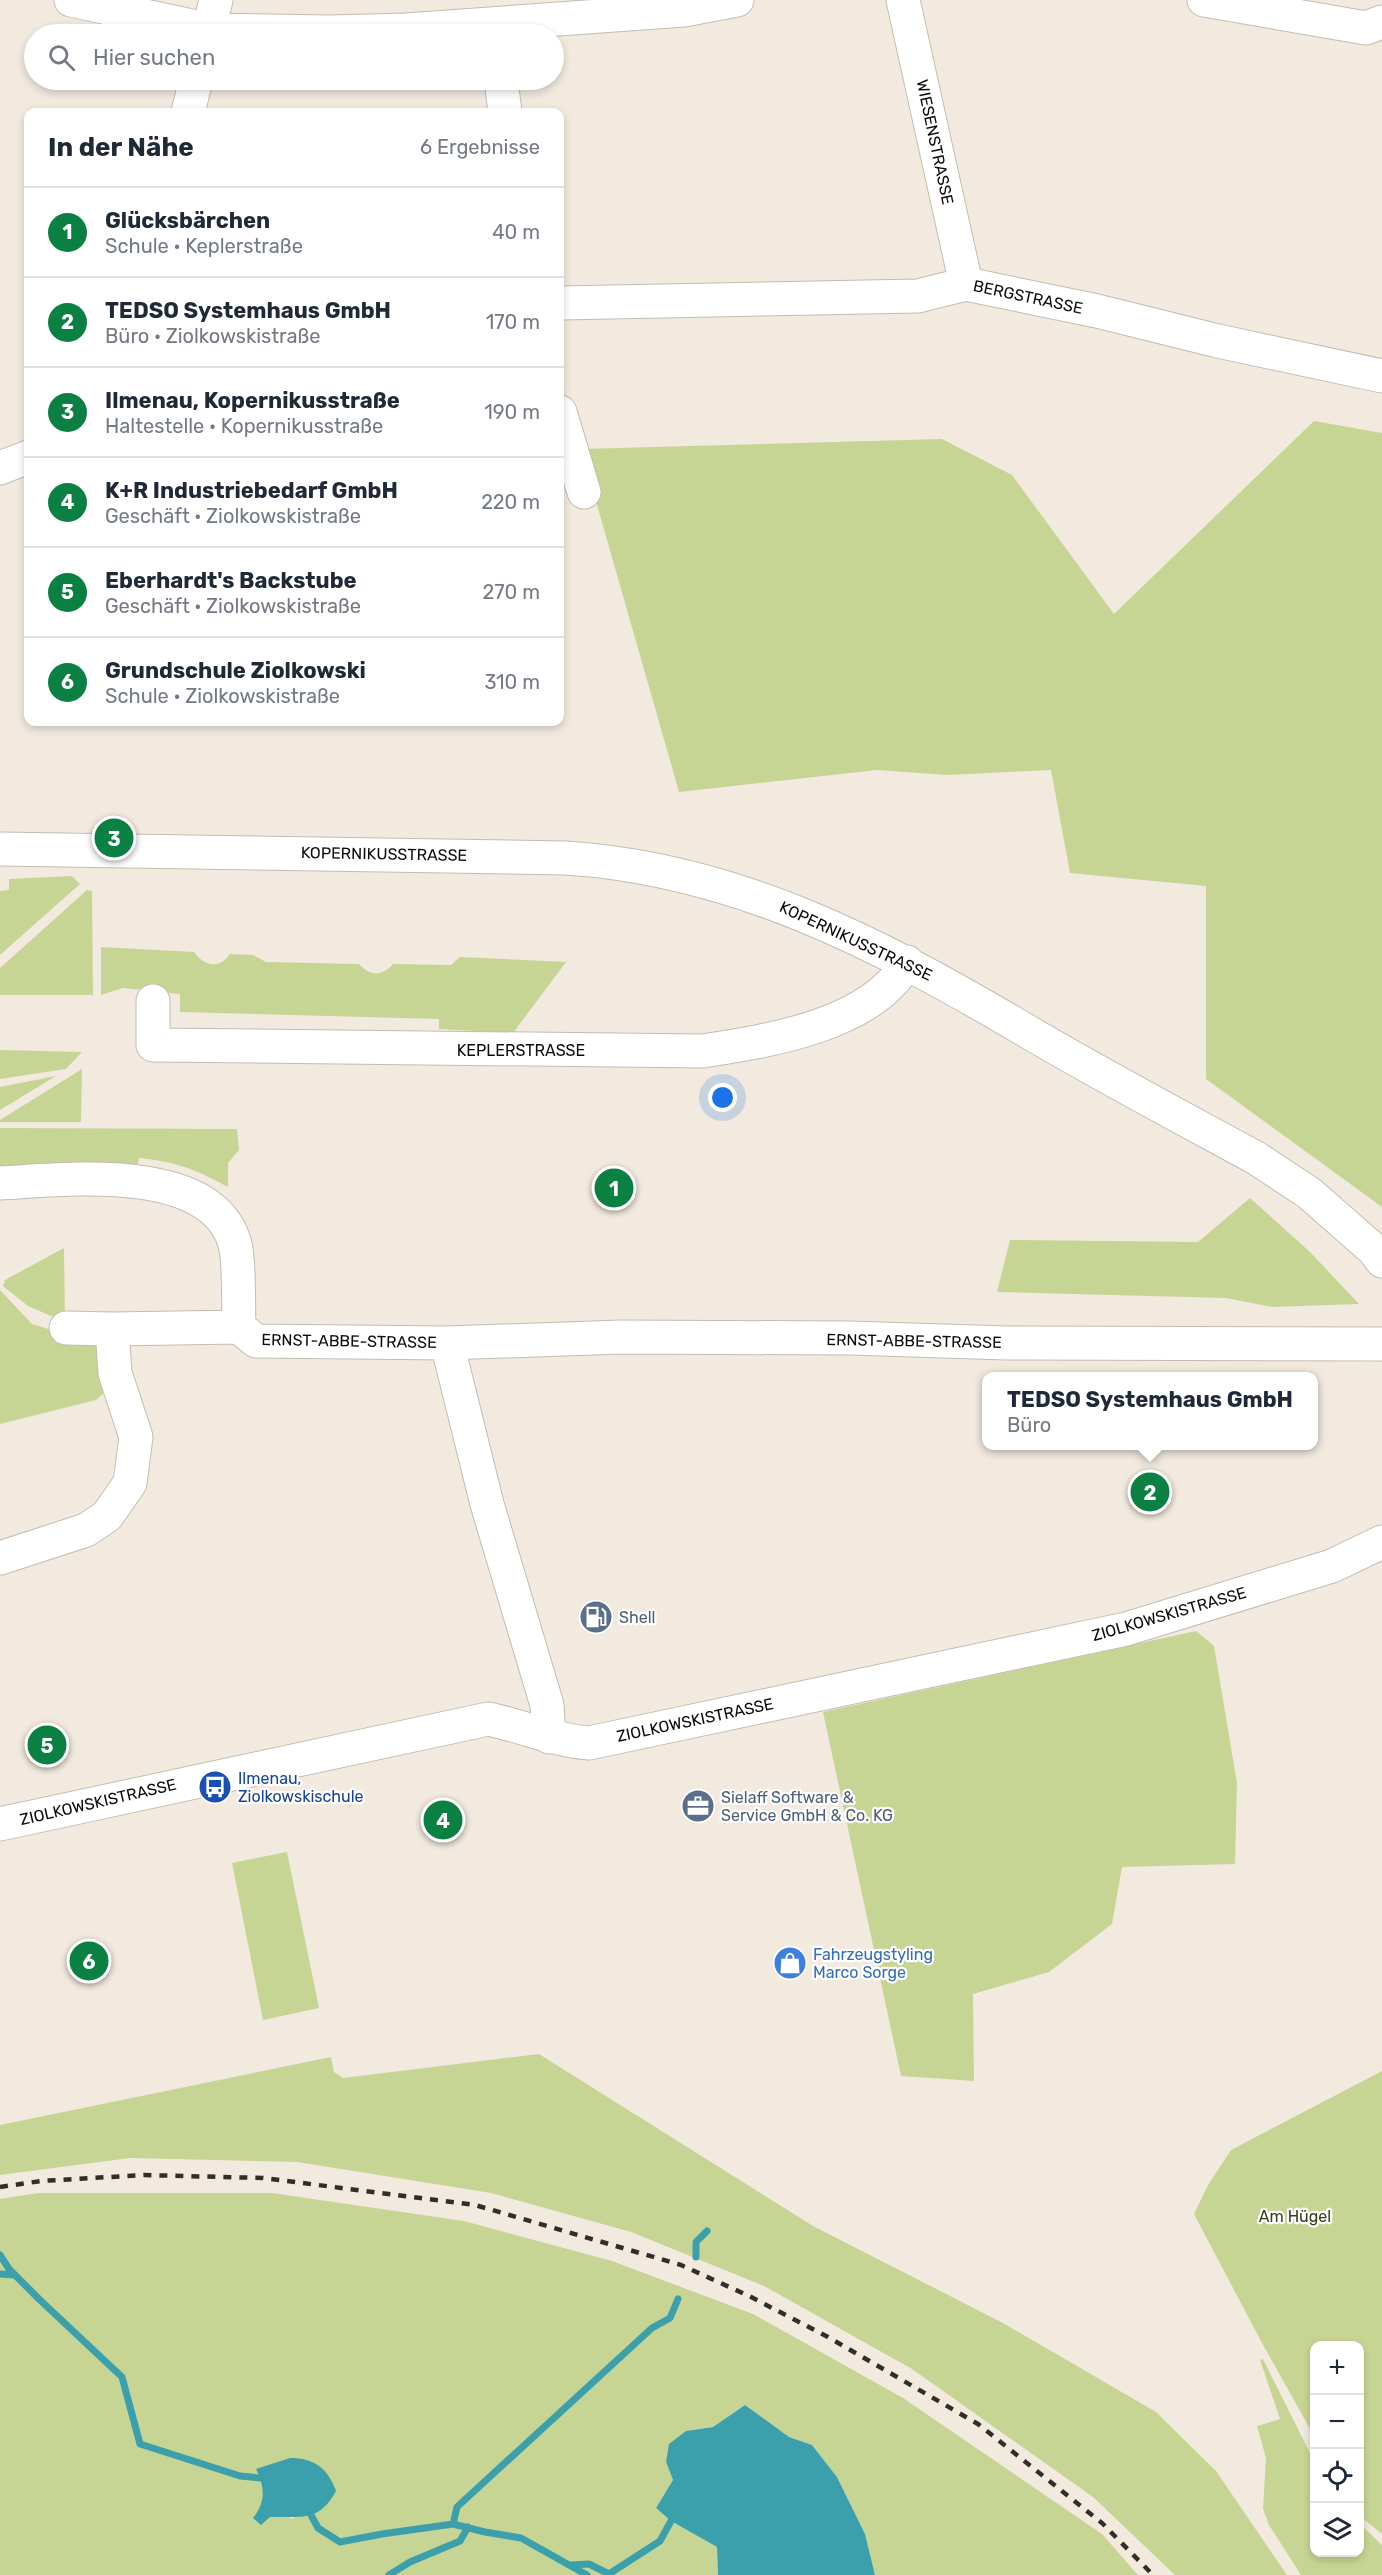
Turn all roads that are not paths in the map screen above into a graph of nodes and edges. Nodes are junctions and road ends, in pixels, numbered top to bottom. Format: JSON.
{"nodes":[{"id":1,"x":71,"y":0,"type":"edge"},
{"id":2,"x":522,"y":0,"type":"edge"},
{"id":3,"x":737,"y":0,"type":"edge"},
{"id":4,"x":903,"y":0,"type":"edge"},
{"id":5,"x":1204,"y":0,"type":"edge"},
{"id":6,"x":211,"y":21,"type":"edge"},
{"id":7,"x":243,"y":24,"type":"edge"},
{"id":8,"x":499,"y":24,"type":"edge"},
{"id":9,"x":537,"y":24,"type":"edge"},
{"id":10,"x":1375,"y":24,"type":"edge"},
{"id":11,"x":194,"y":90,"type":"edge"},
{"id":12,"x":502,"y":90,"type":"edge"},
{"id":13,"x":189,"y":108,"type":"edge"},
{"id":14,"x":504,"y":108,"type":"edge"},
{"id":15,"x":966,"y":284,"type":"junction"},
{"id":16,"x":564,"y":303,"type":"edge"},
{"id":17,"x":1382,"y":376,"type":"edge"},
{"id":18,"x":564,"y":425,"type":"edge"},
{"id":19,"x":24,"y":459,"type":"edge"},
{"id":20,"x":0,"y":468,"type":"edge"},
{"id":21,"x":584,"y":492,"type":"dead end"},
{"id":22,"x":0,"y":849,"type":"edge"},
{"id":23,"x":907,"y":962,"type":"junction"},
{"id":24,"x":153,"y":1001,"type":"dead end"},
{"id":25,"x":0,"y":1183,"type":"edge"},
{"id":26,"x":1382,"y":1261,"type":"edge"},
{"id":27,"x":239,"y":1327,"type":"junction"},
{"id":28,"x":66,"y":1328,"type":"dead end"},
{"id":29,"x":112,"y":1329,"type":"junction"},
{"id":30,"x":447,"y":1343,"type":"junction"},
{"id":31,"x":1382,"y":1344,"type":"edge"},
{"id":32,"x":1382,"y":1542,"type":"edge"},
{"id":33,"x":0,"y":1558,"type":"edge"},
{"id":34,"x":549,"y":1737,"type":"junction"},
{"id":35,"x":0,"y":1824,"type":"edge"}],
"edges":[{"from":1,"to":6,"type":"street"},
{"from":2,"to":8,"type":"street"},
{"from":3,"to":9,"type":"street"},
{"from":4,"to":15,"type":"street","name":"WIESENSTRASSE"},
{"from":5,"to":10,"type":"street"},
{"from":6,"to":7,"type":"street"},
{"from":11,"to":13,"type":"street"},
{"from":12,"to":14,"type":"street"},
{"from":15,"to":16,"type":"street","name":"BERGSTRASSE"},
{"from":15,"to":17,"type":"street","name":"BERGSTRASSE"},
{"from":18,"to":21,"type":"street"},
{"from":19,"to":20,"type":"street"},
{"from":22,"to":23,"type":"street","name":"KOPERNIKUSSTRASSE"},
{"from":23,"to":24,"type":"street","name":"KEPLERSTRASSE"},
{"from":23,"to":26,"type":"street","name":"KOPERNIKUSSTRASSE"},
{"from":25,"to":27,"type":"street","name":"ERNST-ABBE-STRASSE"},
{"from":27,"to":29,"type":"street"},
{"from":27,"to":30,"type":"street","name":"ERNST-ABBE-STRASSE"},
{"from":28,"to":29,"type":"street"},
{"from":29,"to":33,"type":"street"},
{"from":30,"to":31,"type":"street","name":"ERNST-ABBE-STRASSE"},
{"from":30,"to":34,"type":"street","name":"ERNST-ABBE-STRASSE"},
{"from":32,"to":34,"type":"street","name":"ZIOLKOWSKISTRASSE"},
{"from":34,"to":35,"type":"street","name":"ZIOLKOWSKISTRASSE"}]}
